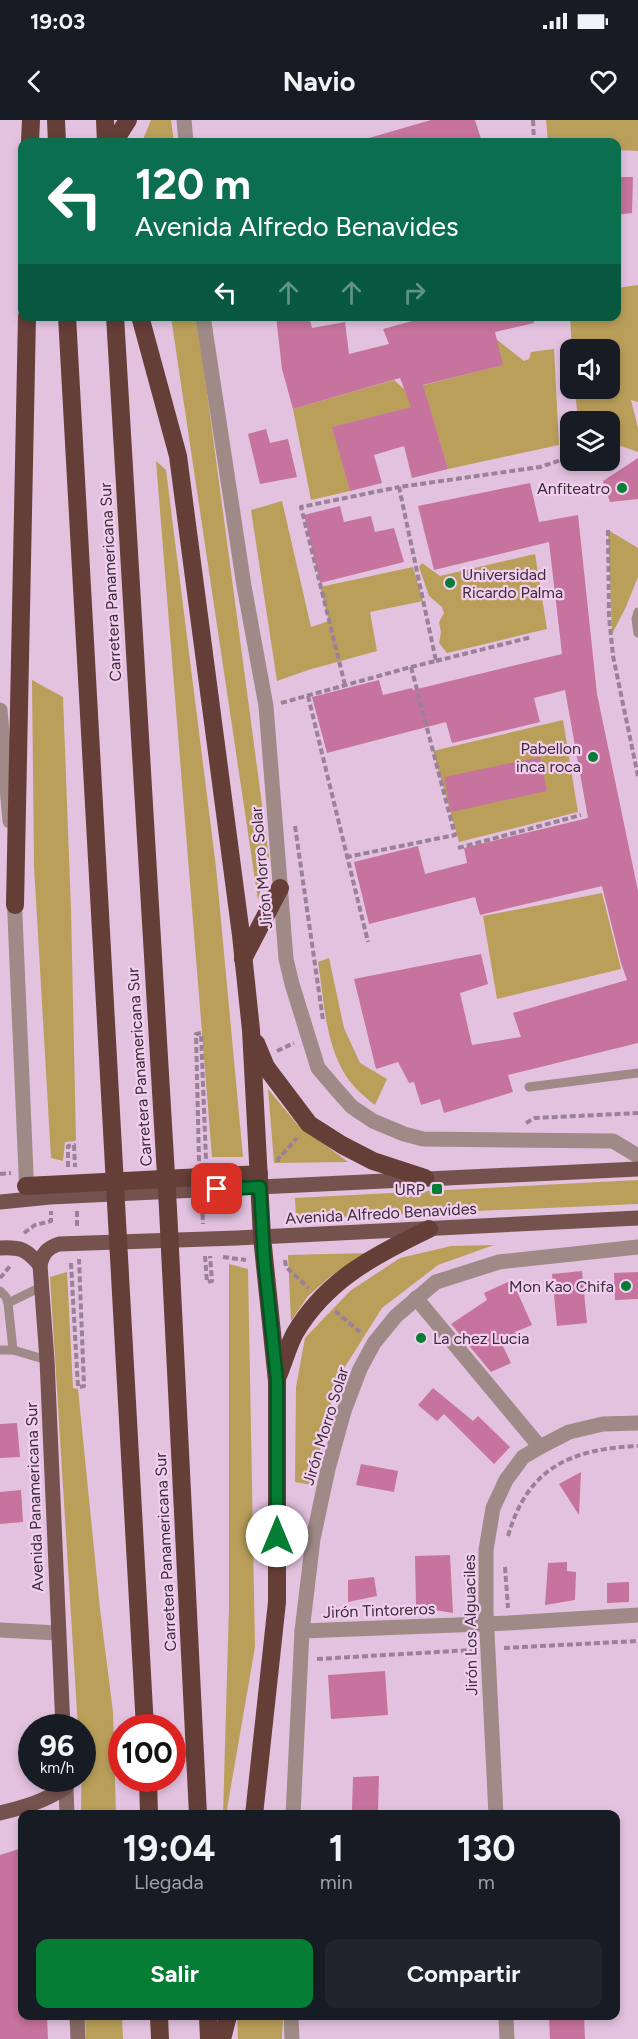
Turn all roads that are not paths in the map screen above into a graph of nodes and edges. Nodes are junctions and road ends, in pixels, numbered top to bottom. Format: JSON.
{"nodes":[{"id":1,"x":31,"y":120,"type":"edge"},
{"id":2,"x":56,"y":120,"type":"edge"},
{"id":3,"x":105,"y":120,"type":"edge"},
{"id":4,"x":128,"y":120,"type":"edge"},
{"id":5,"x":184,"y":120,"type":"edge"},
{"id":6,"x":30,"y":138,"type":"edge"},
{"id":7,"x":57,"y":138,"type":"edge"},
{"id":8,"x":106,"y":138,"type":"edge"},
{"id":9,"x":117,"y":138,"type":"edge"},
{"id":10,"x":186,"y":138,"type":"edge"},
{"id":11,"x":27,"y":321,"type":"edge"},
{"id":12,"x":67,"y":321,"type":"edge"},
{"id":13,"x":115,"y":321,"type":"edge"},
{"id":14,"x":141,"y":321,"type":"edge"},
{"id":15,"x":204,"y":321,"type":"edge"},
{"id":16,"x":638,"y":612,"type":"edge"},
{"id":17,"x":638,"y":633,"type":"edge"},
{"id":18,"x":0,"y":711,"type":"edge"},
{"id":19,"x":280,"y":888,"type":"junction"},
{"id":20,"x":15,"y":906,"type":"junction"},
{"id":21,"x":243,"y":959,"type":"junction"},
{"id":22,"x":251,"y":1030,"type":"junction"},
{"id":23,"x":638,"y":1074,"type":"edge"},
{"id":24,"x":529,"y":1087,"type":"dead end"},
{"id":25,"x":638,"y":1156,"type":"edge"},
{"id":26,"x":638,"y":1169,"type":"edge"},
{"id":27,"x":425,"y":1179,"type":"junction"},
{"id":28,"x":251,"y":1181,"type":"junction"},
{"id":29,"x":31,"y":1195,"type":"edge"},
{"id":30,"x":0,"y":1212,"type":"edge"},
{"id":31,"x":638,"y":1218,"type":"edge"},
{"id":32,"x":429,"y":1229,"type":"junction"},
{"id":33,"x":262,"y":1236,"type":"junction"},
{"id":34,"x":638,"y":1247,"type":"edge"},
{"id":35,"x":7,"y":1248,"type":"edge"},
{"id":36,"x":40,"y":1264,"type":"junction"},
{"id":37,"x":43,"y":1287,"type":"junction"},
{"id":38,"x":0,"y":1291,"type":"edge"},
{"id":39,"x":416,"y":1298,"type":"junction"},
{"id":40,"x":8,"y":1303,"type":"junction"},
{"id":41,"x":0,"y":1350,"type":"edge"},
{"id":42,"x":13,"y":1350,"type":"junction"},
{"id":43,"x":47,"y":1360,"type":"junction"},
{"id":44,"x":277,"y":1381,"type":"junction"},
{"id":45,"x":638,"y":1423,"type":"edge"},
{"id":46,"x":540,"y":1447,"type":"junction"},
{"id":47,"x":638,"y":1615,"type":"edge"},
{"id":48,"x":486,"y":1624,"type":"junction"},
{"id":49,"x":0,"y":1630,"type":"edge"},
{"id":50,"x":302,"y":1631,"type":"junction"},
{"id":51,"x":57,"y":1633,"type":"junction"},
{"id":52,"x":62,"y":1714,"type":"edge"},
{"id":53,"x":144,"y":1714,"type":"edge"},
{"id":54,"x":53,"y":1792,"type":"edge"},
{"id":55,"x":66,"y":1792,"type":"edge"},
{"id":56,"x":148,"y":1792,"type":"edge"},
{"id":57,"x":67,"y":1810,"type":"edge"},
{"id":58,"x":149,"y":1810,"type":"edge"},
{"id":59,"x":198,"y":1810,"type":"edge"},
{"id":60,"x":255,"y":1810,"type":"edge"},
{"id":61,"x":293,"y":1810,"type":"edge"},
{"id":62,"x":496,"y":1810,"type":"edge"},
{"id":63,"x":0,"y":1813,"type":"edge"},
{"id":64,"x":76,"y":2020,"type":"edge"},
{"id":65,"x":159,"y":2020,"type":"edge"},
{"id":66,"x":208,"y":2020,"type":"edge"},
{"id":67,"x":227,"y":2020,"type":"edge"},
{"id":68,"x":291,"y":2020,"type":"edge"},
{"id":69,"x":506,"y":2020,"type":"edge"},
{"id":70,"x":78,"y":2039,"type":"edge"},
{"id":71,"x":160,"y":2039,"type":"edge"},
{"id":72,"x":209,"y":2039,"type":"edge"},
{"id":73,"x":222,"y":2039,"type":"edge"},
{"id":74,"x":292,"y":2039,"type":"edge"},
{"id":75,"x":507,"y":2039,"type":"edge"}],
"edges":[{"from":1,"to":6,"type":"highway"},
{"from":2,"to":7,"type":"highway"},
{"from":3,"to":8,"type":"highway"},
{"from":4,"to":9,"type":"highway"},
{"from":5,"to":10,"type":"street"},
{"from":11,"to":20,"type":"highway"},
{"from":12,"to":53,"type":"highway","name":"Carretera Panamericana Sur"},
{"from":13,"to":59,"type":"highway","name":"Carretera Panamericana Sur"},
{"from":14,"to":21,"type":"highway"},
{"from":15,"to":19,"type":"street","name":"Jirón Morro Solar"},
{"from":16,"to":17,"type":"lane"},
{"from":18,"to":20,"type":"street"},
{"from":19,"to":21,"type":"highway"},
{"from":19,"to":25,"type":"street","name":"Jirón Morro Solar"},
{"from":20,"to":29,"type":"street"},
{"from":21,"to":22,"type":"highway"},
{"from":22,"to":27,"type":"highway"},
{"from":22,"to":28,"type":"highway"},
{"from":23,"to":24,"type":"lane"},
{"from":26,"to":27,"type":"main road","name":"Avenida Alfredo Benavides"},
{"from":27,"to":28,"type":"main road","name":"Avenida Alfredo Benavides"},
{"from":28,"to":29,"type":"highway"},
{"from":28,"to":33,"type":"highway"},
{"from":29,"to":30,"type":"main road"},
{"from":31,"to":32,"type":"main road","name":"Avenida Alfredo Benavides"},
{"from":32,"to":33,"type":"main road","name":"Avenida Alfredo Benavides"},
{"from":32,"to":44,"type":"highway"},
{"from":33,"to":36,"type":"main road","name":"Avenida Alfredo Benavides"},
{"from":33,"to":44,"type":"highway"},
{"from":34,"to":39,"type":"street","name":"Jirón Morro Solar"},
{"from":35,"to":36,"type":"main road"},
{"from":36,"to":37,"type":"main road","name":"Avenida Panamericana Sur"},
{"from":37,"to":40,"type":"lane"},
{"from":37,"to":43,"type":"main road","name":"Avenida Panamericana Sur"},
{"from":38,"to":40,"type":"lane"},
{"from":39,"to":46,"type":"street"},
{"from":39,"to":50,"type":"street","name":"Jirón Morro Solar"},
{"from":40,"to":42,"type":"lane"},
{"from":41,"to":42,"type":"lane"},
{"from":42,"to":43,"type":"lane"},
{"from":43,"to":51,"type":"main road","name":"Avenida Panamericana Sur"},
{"from":44,"to":60,"type":"highway"},
{"from":45,"to":46,"type":"street","name":"Jirón Los Alguaciles"},
{"from":46,"to":48,"type":"street","name":"Jirón Los Alguaciles"},
{"from":47,"to":48,"type":"street","name":"Jirón Tintoreros"},
{"from":48,"to":50,"type":"street","name":"Jirón Tintoreros"},
{"from":48,"to":62,"type":"street","name":"Jirón Los Alguaciles"},
{"from":49,"to":51,"type":"street"},
{"from":50,"to":61,"type":"street","name":"Jirón Morro Solar"},
{"from":51,"to":52,"type":"main road","name":"Avenida Panamericana Sur"},
{"from":54,"to":63,"type":"main road"},
{"from":55,"to":57,"type":"main road"},
{"from":56,"to":58,"type":"highway"},
{"from":64,"to":70,"type":"main road"},
{"from":65,"to":71,"type":"highway"},
{"from":66,"to":72,"type":"highway"},
{"from":67,"to":73,"type":"highway"},
{"from":68,"to":74,"type":"street"},
{"from":69,"to":75,"type":"street"}]}
